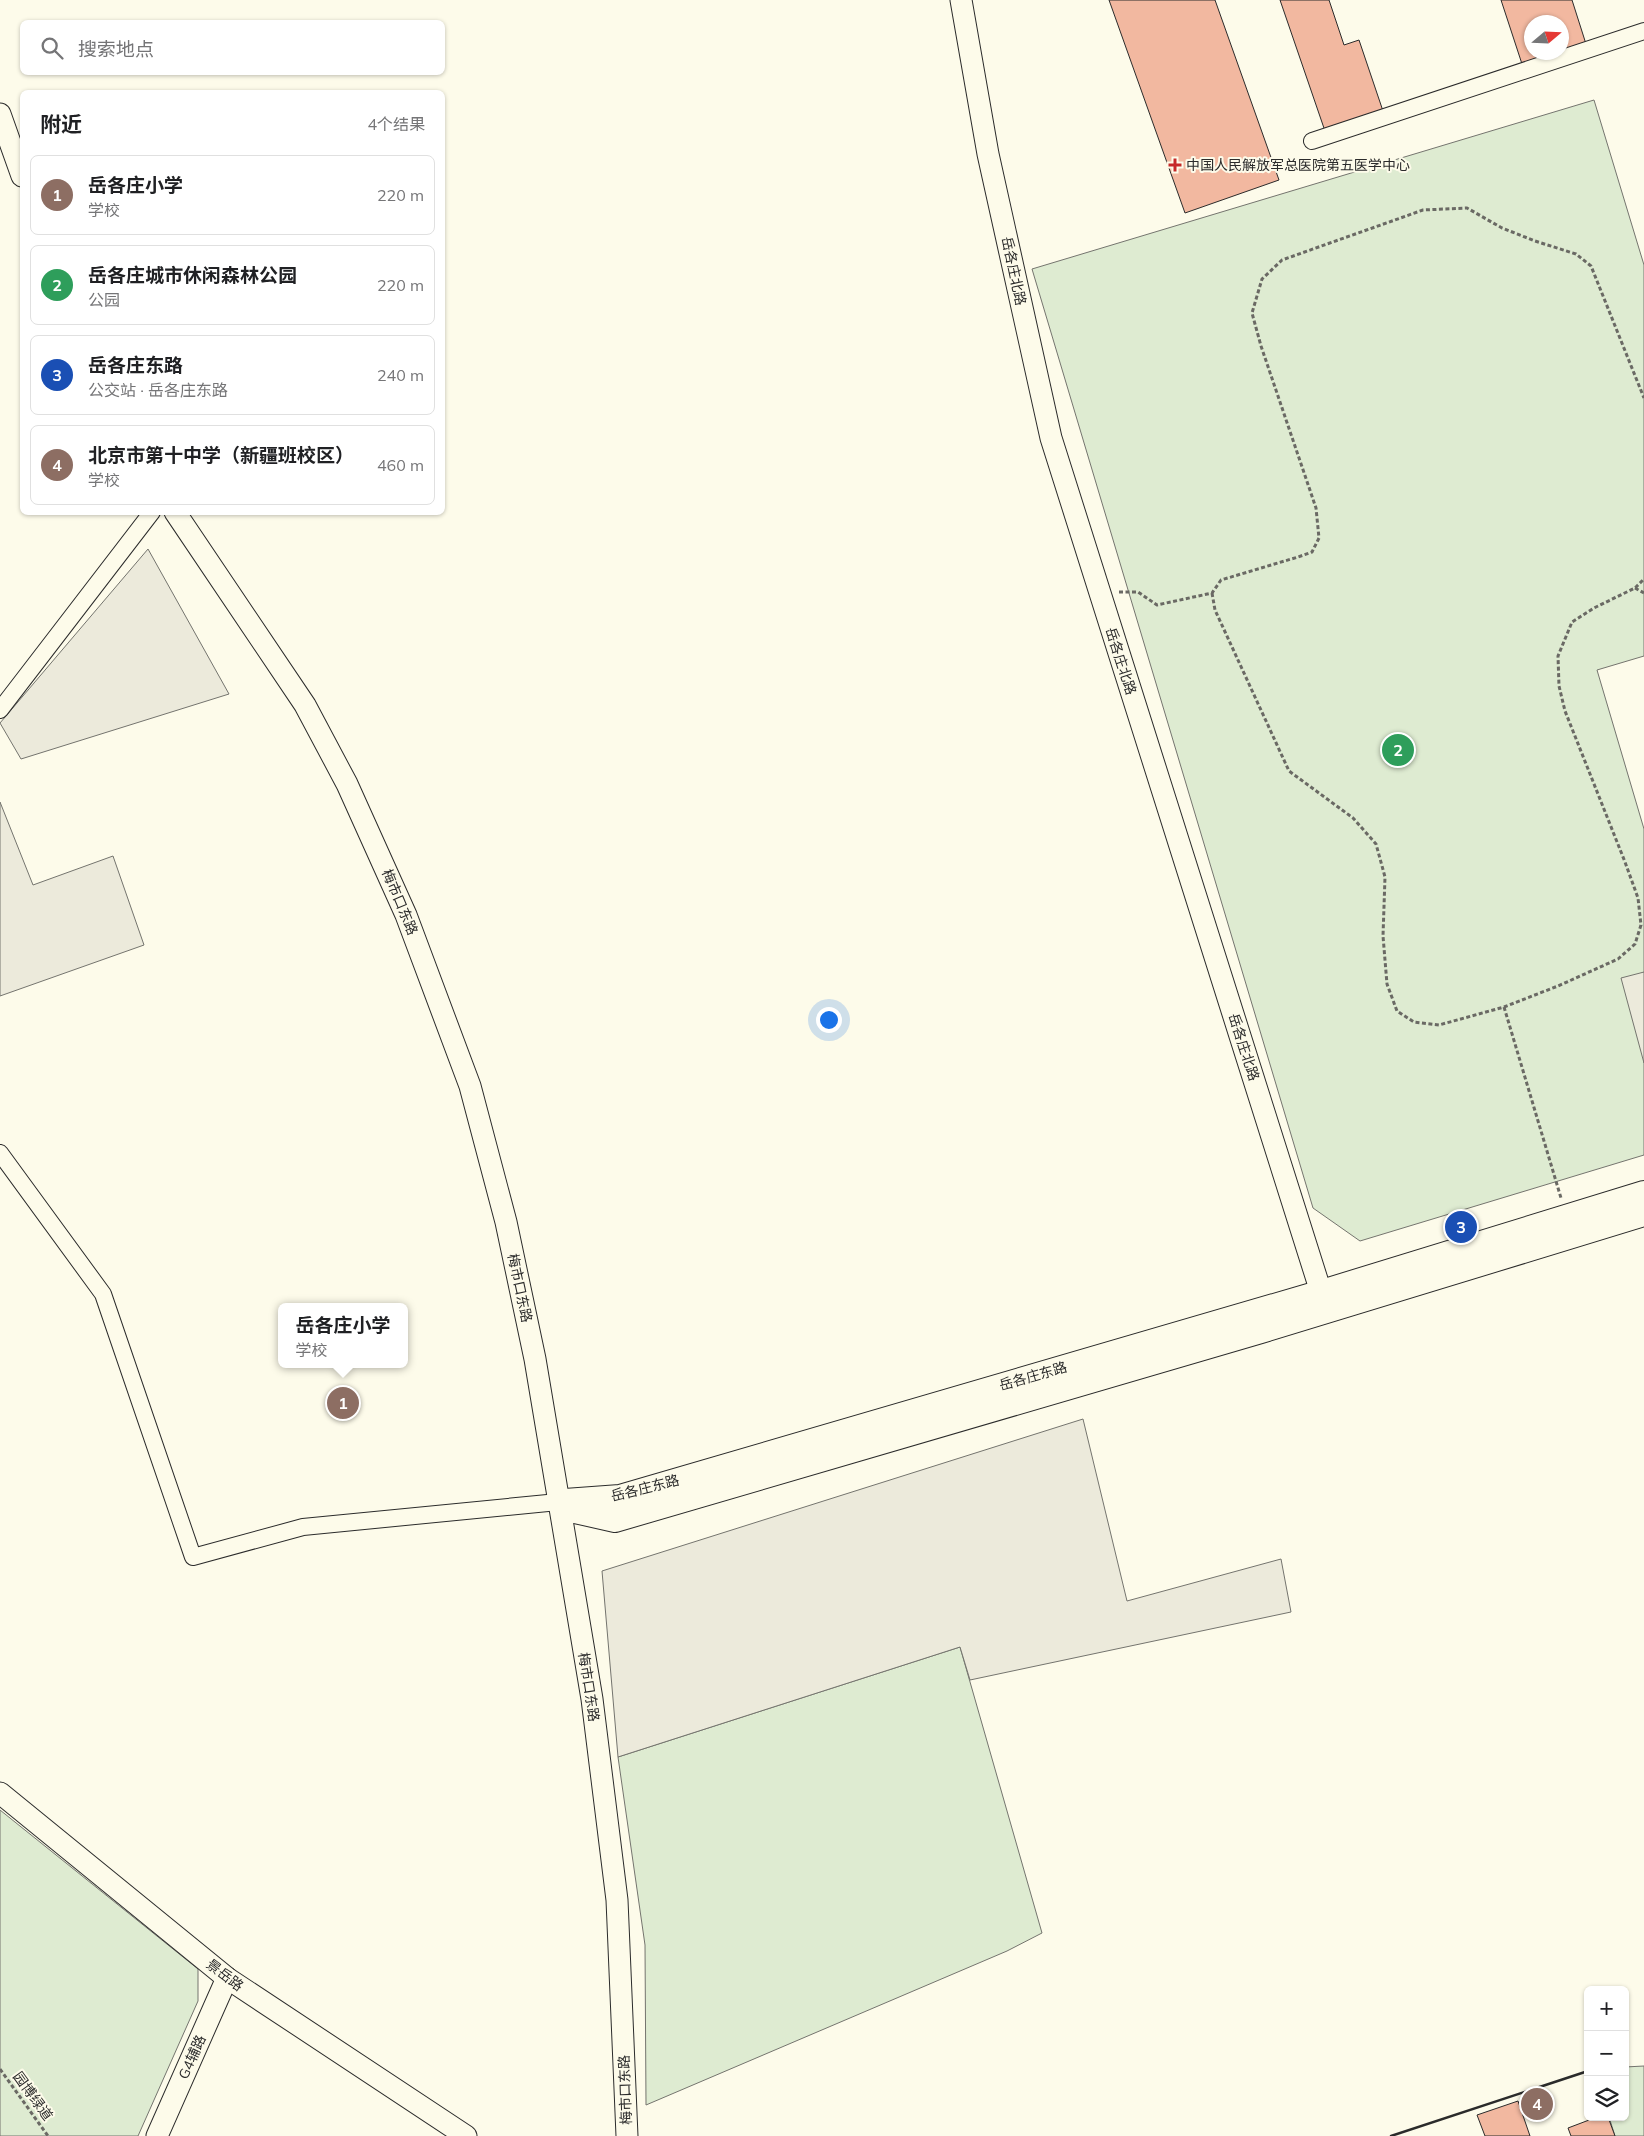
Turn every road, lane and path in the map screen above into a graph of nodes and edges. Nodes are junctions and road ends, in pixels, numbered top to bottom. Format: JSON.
{"nodes":[{"id":1,"x":961,"y":0,"type":"edge"},
{"id":2,"x":1644,"y":31,"type":"edge"},
{"id":3,"x":0,"y":114,"type":"edge"},
{"id":4,"x":1312,"y":141,"type":"dead end"},
{"id":5,"x":20,"y":170,"type":"edge"},
{"id":6,"x":1644,"y":398,"type":"edge"},
{"id":7,"x":150,"y":515,"type":"edge"},
{"id":8,"x":177,"y":515,"type":"edge"},
{"id":9,"x":1644,"y":579,"type":"edge"},
{"id":10,"x":1635,"y":588,"type":"junction"},
{"id":11,"x":1100,"y":593,"type":"junction"},
{"id":12,"x":1212,"y":593,"type":"junction"},
{"id":13,"x":1644,"y":593,"type":"edge"},
{"id":14,"x":0,"y":710,"type":"edge"},
{"id":15,"x":1504,"y":1007,"type":"junction"},
{"id":16,"x":0,"y":1153,"type":"edge"},
{"id":17,"x":1644,"y":1193,"type":"edge"},
{"id":18,"x":1644,"y":1214,"type":"edge"},
{"id":19,"x":1566,"y":1217,"type":"junction"},
{"id":20,"x":1324,"y":1301,"type":"junction"},
{"id":21,"x":558,"y":1502,"type":"junction"},
{"id":22,"x":0,"y":1793,"type":"edge"},
{"id":23,"x":227,"y":1978,"type":"junction"},
{"id":24,"x":0,"y":2069,"type":"edge"},
{"id":25,"x":48,"y":2136,"type":"edge"},
{"id":26,"x":156,"y":2136,"type":"edge"},
{"id":27,"x":466,"y":2136,"type":"edge"},
{"id":28,"x":627,"y":2136,"type":"edge"}],
"edges":[{"from":1,"to":11,"type":"street","name":"岳各庄北路"},
{"from":2,"to":4,"type":"street"},
{"from":3,"to":5,"type":"street"},
{"from":6,"to":12,"type":"path"},
{"from":7,"to":14,"type":"street"},
{"from":8,"to":21,"type":"street","name":"梅市口东路"},
{"from":9,"to":10,"type":"path"},
{"from":10,"to":13,"type":"path"},
{"from":10,"to":15,"type":"path"},
{"from":11,"to":12,"type":"path"},
{"from":11,"to":20,"type":"street","name":"岳各庄北路"},
{"from":12,"to":15,"type":"path"},
{"from":15,"to":19,"type":"path"},
{"from":16,"to":21,"type":"street"},
{"from":17,"to":19,"type":"main road","name":"岳各庄东路"},
{"from":18,"to":20,"type":"main road","name":"岳各庄东路"},
{"from":19,"to":20,"type":"main road","name":"岳各庄东路"},
{"from":20,"to":21,"type":"main road","name":"岳各庄东路"},
{"from":21,"to":28,"type":"street","name":"梅市口东路"},
{"from":22,"to":23,"type":"street","name":"景岳路"},
{"from":23,"to":26,"type":"street","name":"G4辅路"},
{"from":23,"to":27,"type":"street","name":"景岳路"},
{"from":24,"to":25,"type":"path","name":"园博绿道"}]}
